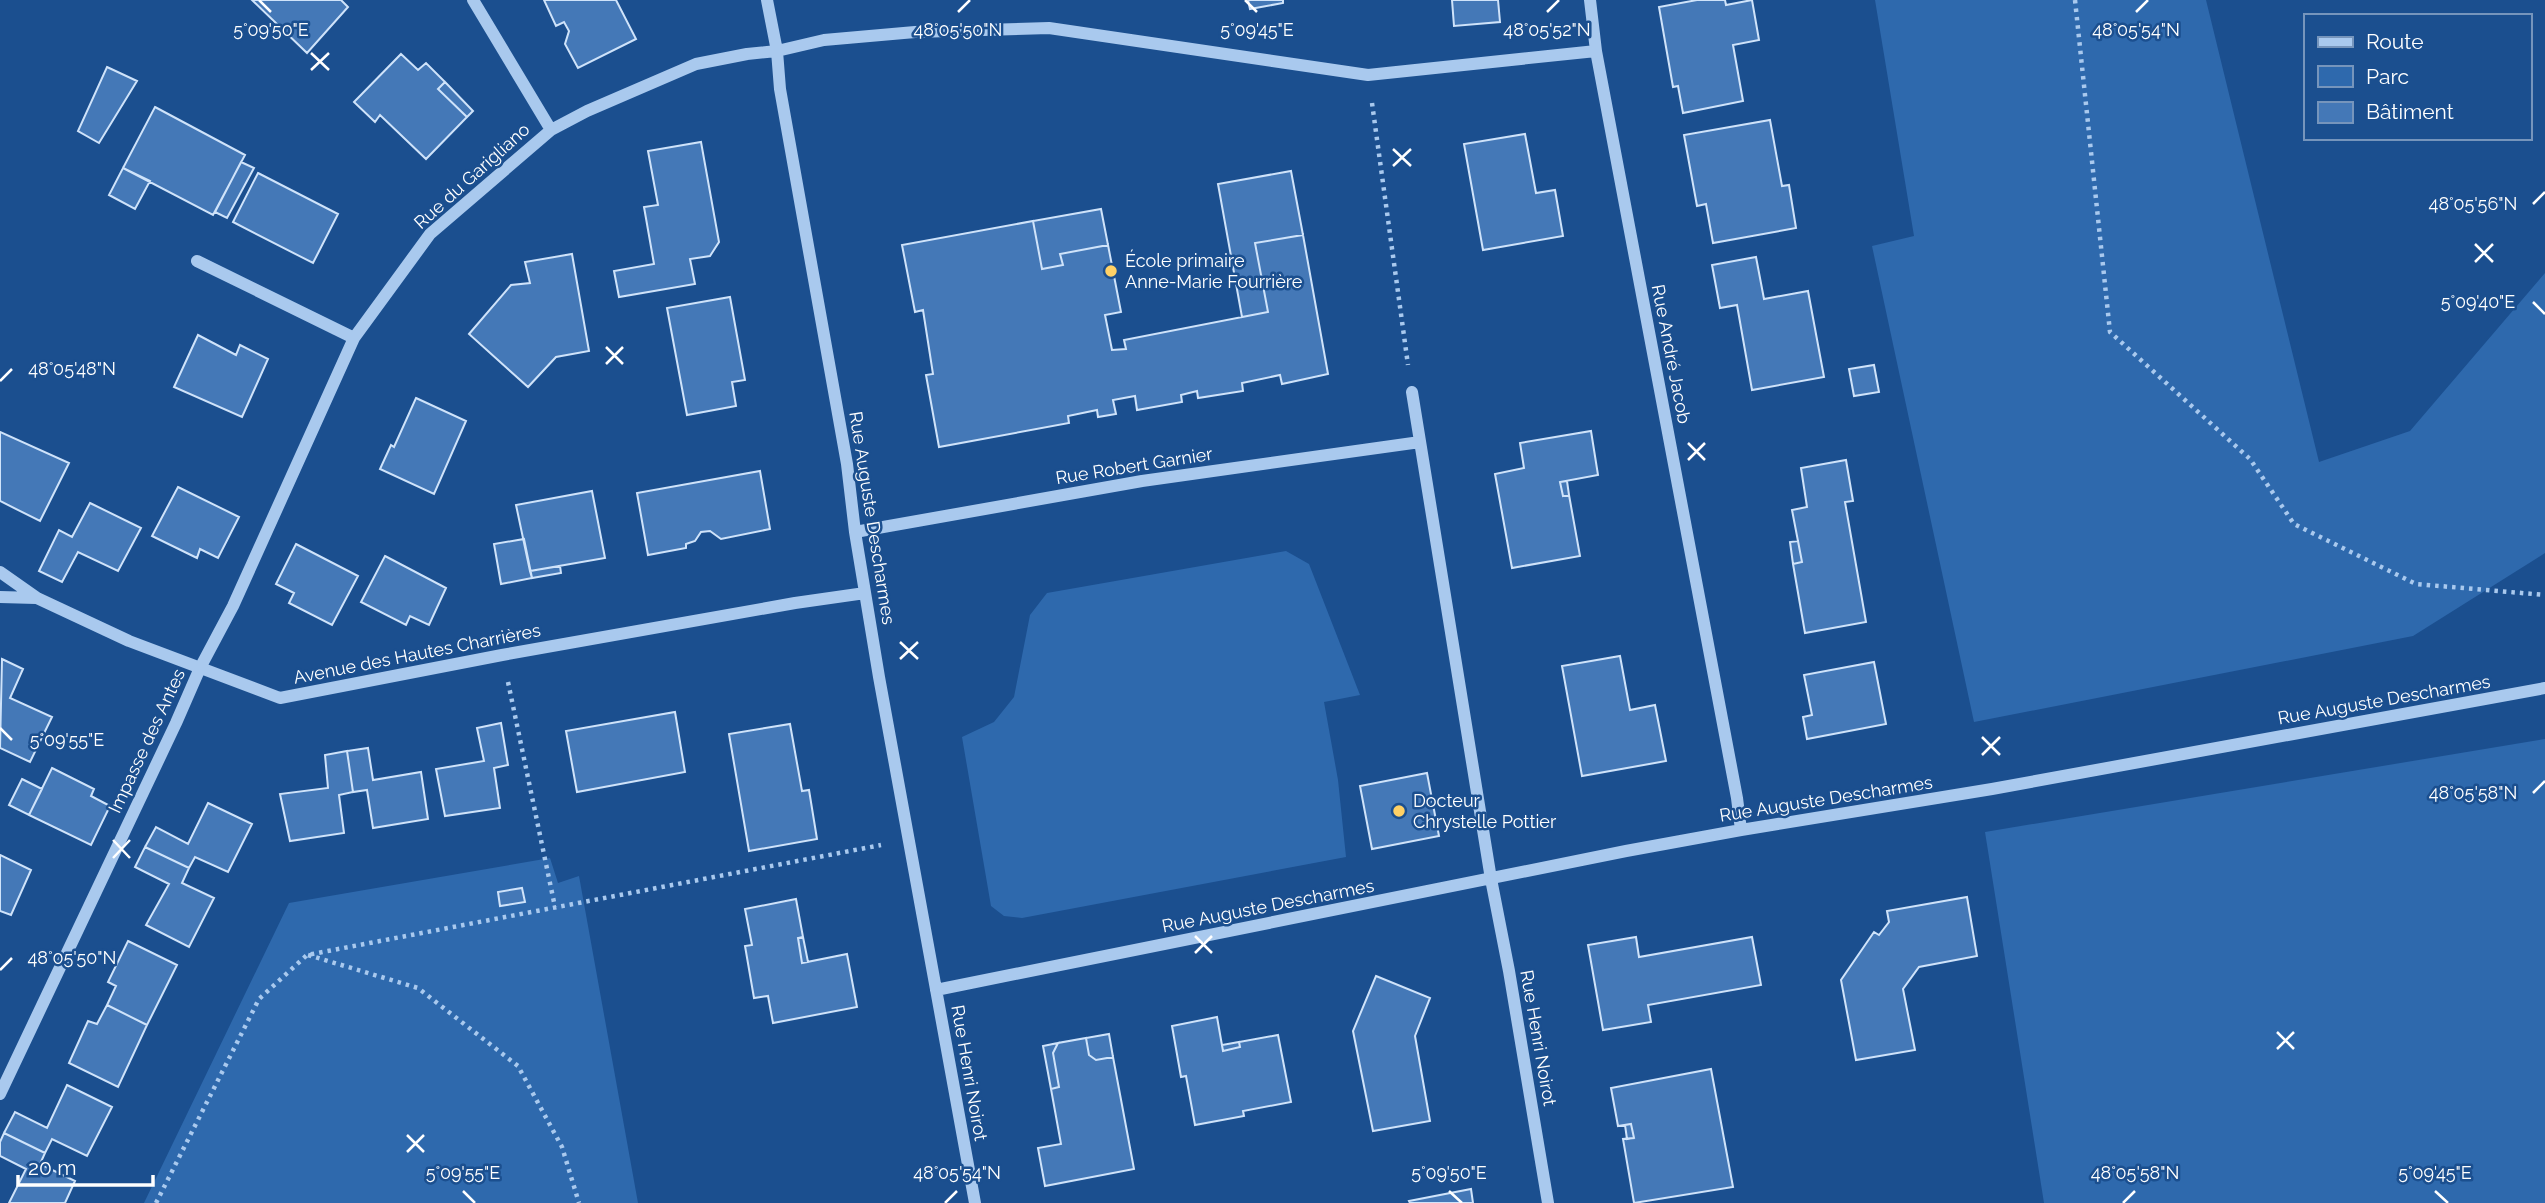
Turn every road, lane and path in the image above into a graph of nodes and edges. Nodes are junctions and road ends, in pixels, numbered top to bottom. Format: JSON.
{"nodes":[{"id":1,"x":473,"y":0,"type":"edge"},
{"id":2,"x":767,"y":0,"type":"edge"},
{"id":3,"x":1590,"y":0,"type":"edge"},
{"id":4,"x":2075,"y":0,"type":"edge"},
{"id":5,"x":777,"y":51,"type":"junction"},
{"id":6,"x":1596,"y":51,"type":"junction"},
{"id":7,"x":1368,"y":75,"type":"junction"},
{"id":8,"x":551,"y":130,"type":"junction"},
{"id":9,"x":197,"y":261,"type":"dead end"},
{"id":10,"x":354,"y":338,"type":"junction"},
{"id":11,"x":1412,"y":392,"type":"joint"},
{"id":12,"x":1420,"y":442,"type":"junction"},
{"id":13,"x":855,"y":532,"type":"junction"},
{"id":14,"x":0,"y":572,"type":"edge"},
{"id":15,"x":865,"y":593,"type":"junction"},
{"id":16,"x":2545,"y":595,"type":"edge"},
{"id":17,"x":0,"y":597,"type":"edge"},
{"id":18,"x":37,"y":598,"type":"junction"},
{"id":19,"x":502,"y":655,"type":"junction"},
{"id":20,"x":200,"y":668,"type":"junction"},
{"id":21,"x":2545,"y":688,"type":"edge"},
{"id":22,"x":1741,"y":830,"type":"junction"},
{"id":23,"x":909,"y":839,"type":"junction"},
{"id":24,"x":1491,"y":879,"type":"junction"},
{"id":25,"x":555,"y":907,"type":"junction"},
{"id":26,"x":307,"y":954,"type":"junction"},
{"id":27,"x":936,"y":990,"type":"junction"},
{"id":28,"x":0,"y":1094,"type":"edge"},
{"id":29,"x":156,"y":1203,"type":"edge"},
{"id":30,"x":579,"y":1203,"type":"edge"},
{"id":31,"x":975,"y":1203,"type":"edge"},
{"id":32,"x":1548,"y":1203,"type":"edge"}],
"edges":[{"from":1,"to":8,"type":"street","name":"Rue du Garigliano"},
{"from":2,"to":5,"type":"street","name":"Rue Auguste Descharmes"},
{"from":3,"to":6,"type":"street","name":"Rue André Jacob"},
{"from":4,"to":16,"type":"path"},
{"from":5,"to":7,"type":"street"},
{"from":5,"to":8,"type":"street"},
{"from":5,"to":13,"type":"street","name":"Rue Auguste Descharmes"},
{"from":6,"to":7,"type":"street"},
{"from":6,"to":22,"type":"street","name":"Rue André Jacob"},
{"from":7,"to":11,"type":"path"},
{"from":8,"to":10,"type":"street","name":"Rue du Garigliano"},
{"from":9,"to":10,"type":"street"},
{"from":10,"to":20,"type":"street","name":"Rue du Garigliano"},
{"from":11,"to":12,"type":"street"},
{"from":12,"to":13,"type":"street","name":"Rue Robert Garnier"},
{"from":12,"to":24,"type":"street"},
{"from":13,"to":15,"type":"street","name":"Rue Auguste Descharmes"},
{"from":14,"to":18,"type":"street","name":"Avenue des Hautes Charrières"},
{"from":15,"to":19,"type":"street","name":"Avenue des Hautes Charrières"},
{"from":15,"to":23,"type":"street","name":"Rue Auguste Descharmes"},
{"from":17,"to":18,"type":"street"},
{"from":18,"to":20,"type":"street","name":"Avenue des Hautes Charrières"},
{"from":19,"to":20,"type":"street","name":"Avenue des Hautes Charrières"},
{"from":19,"to":25,"type":"path"},
{"from":20,"to":28,"type":"street","name":"Impasse des Antes"},
{"from":21,"to":22,"type":"street","name":"Rue Auguste Descharmes"},
{"from":22,"to":24,"type":"street","name":"Rue Auguste Descharmes"},
{"from":23,"to":25,"type":"path"},
{"from":23,"to":27,"type":"street","name":"Rue Auguste Descharmes"},
{"from":24,"to":27,"type":"street","name":"Rue Auguste Descharmes"},
{"from":24,"to":32,"type":"street","name":"Rue Henri Noirot"},
{"from":25,"to":26,"type":"path"},
{"from":26,"to":29,"type":"path"},
{"from":26,"to":30,"type":"path"},
{"from":27,"to":31,"type":"street","name":"Rue Henri Noirot"}]}
